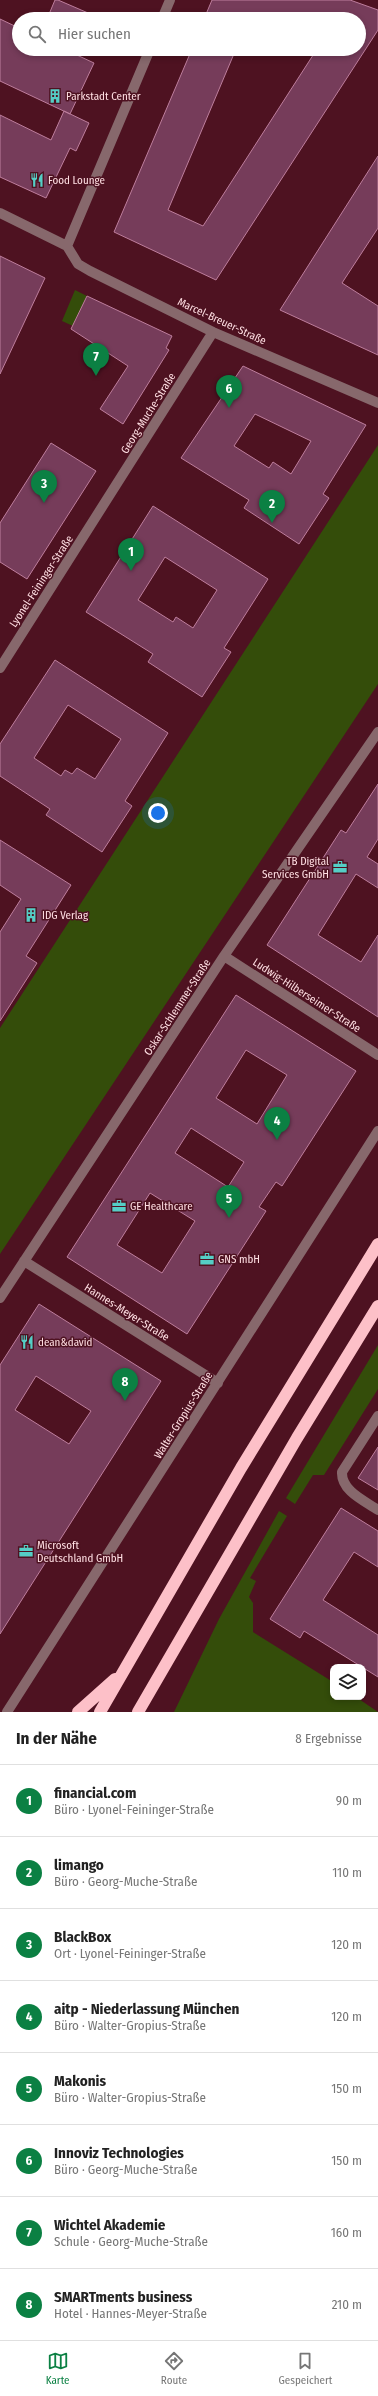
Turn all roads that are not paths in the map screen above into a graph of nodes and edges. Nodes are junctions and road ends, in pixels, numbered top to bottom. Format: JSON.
{"nodes":[{"id":1,"x":170,"y":0,"type":"edge"},
{"id":2,"x":165,"y":12,"type":"edge"},
{"id":3,"x":147,"y":56,"type":"edge"},
{"id":4,"x":0,"y":213,"type":"edge"},
{"id":5,"x":67,"y":246,"type":"junction"},
{"id":6,"x":213,"y":332,"type":"junction"},
{"id":7,"x":378,"y":403,"type":"edge"},
{"id":8,"x":103,"y":507,"type":"joint"},
{"id":9,"x":0,"y":668,"type":"edge"},
{"id":10,"x":378,"y":732,"type":"edge"},
{"id":11,"x":224,"y":956,"type":"junction"},
{"id":12,"x":378,"y":1055,"type":"edge"},
{"id":13,"x":378,"y":1131,"type":"edge"},
{"id":14,"x":378,"y":1244,"type":"edge"},
{"id":15,"x":24,"y":1261,"type":"junction"},
{"id":16,"x":0,"y":1298,"type":"edge"},
{"id":17,"x":378,"y":1306,"type":"edge"},
{"id":18,"x":218,"y":1383,"type":"junction"},
{"id":19,"x":378,"y":1416,"type":"edge"},
{"id":20,"x":378,"y":1510,"type":"edge"},
{"id":21,"x":123,"y":1671,"type":"junction"},
{"id":22,"x":149,"y":1693,"type":"junction"},
{"id":23,"x":7,"y":1712,"type":"edge"},
{"id":24,"x":78,"y":1712,"type":"edge"},
{"id":25,"x":100,"y":1712,"type":"edge"},
{"id":26,"x":138,"y":1712,"type":"edge"},
{"id":27,"x":149,"y":1712,"type":"edge"}],
"edges":[{"from":1,"to":2,"type":"street"},
{"from":3,"to":5,"type":"street"},
{"from":4,"to":5,"type":"street"},
{"from":5,"to":6,"type":"street","name":"Marcel-Breuer-Straße"},
{"from":6,"to":7,"type":"street","name":"Marcel-Breuer-Straße"},
{"from":6,"to":8,"type":"street","name":"Georg-Muche-Straße"},
{"from":8,"to":9,"type":"street","name":"Lyonel-Feininger-Straße"},
{"from":10,"to":11,"type":"street","name":"Oskar-Schlemmer-Straße"},
{"from":11,"to":12,"type":"street","name":"Ludwig-Hilberseimer-Straße"},
{"from":11,"to":15,"type":"street","name":"Oskar-Schlemmer-Straße"},
{"from":13,"to":18,"type":"street","name":"Walter-Gropius-Straße"},
{"from":14,"to":21,"type":"highway"},
{"from":15,"to":16,"type":"street","name":"Oskar-Schlemmer-Straße"},
{"from":15,"to":18,"type":"street","name":"Hannes-Meyer-Straße"},
{"from":17,"to":22,"type":"highway"},
{"from":18,"to":23,"type":"street","name":"Walter-Gropius-Straße"},
{"from":19,"to":20,"type":"street"},
{"from":21,"to":24,"type":"highway"},
{"from":21,"to":25,"type":"highway"},
{"from":22,"to":26,"type":"highway"},
{"from":22,"to":27,"type":"highway"}]}
